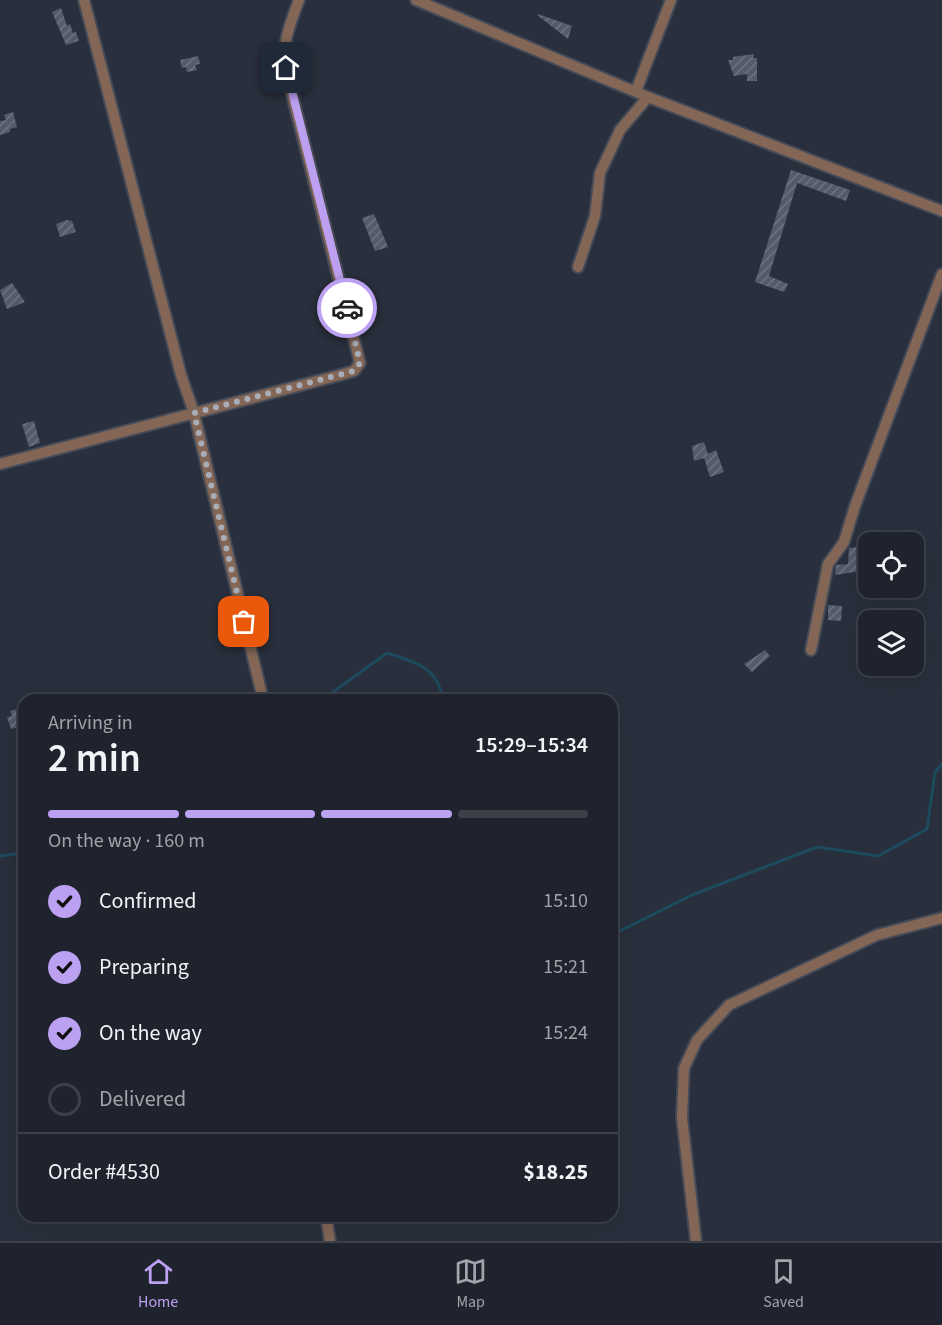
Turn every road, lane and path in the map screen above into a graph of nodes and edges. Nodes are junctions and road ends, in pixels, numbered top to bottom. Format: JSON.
{"nodes":[{"id":1,"x":84,"y":0,"type":"edge"},
{"id":2,"x":299,"y":0,"type":"edge"},
{"id":3,"x":416,"y":0,"type":"edge"},
{"id":4,"x":671,"y":0,"type":"edge"},
{"id":5,"x":636,"y":91,"type":"junction"},
{"id":6,"x":648,"y":97,"type":"junction"},
{"id":7,"x":942,"y":212,"type":"edge"},
{"id":8,"x":578,"y":267,"type":"dead end"},
{"id":9,"x":942,"y":274,"type":"edge"},
{"id":10,"x":194,"y":413,"type":"junction"},
{"id":11,"x":0,"y":464,"type":"edge"},
{"id":12,"x":811,"y":650,"type":"dead end"},
{"id":13,"x":261,"y":691,"type":"dead end"},
{"id":14,"x":942,"y":918,"type":"edge"},
{"id":15,"x":327,"y":1222,"type":"edge"},
{"id":16,"x":330,"y":1241,"type":"edge"},
{"id":17,"x":696,"y":1241,"type":"edge"}],
"edges":[{"from":1,"to":10,"type":"street"},
{"from":2,"to":10,"type":"street"},
{"from":3,"to":5,"type":"street"},
{"from":4,"to":5,"type":"street"},
{"from":5,"to":6,"type":"street"},
{"from":6,"to":7,"type":"street"},
{"from":6,"to":8,"type":"street"},
{"from":9,"to":12,"type":"street"},
{"from":10,"to":11,"type":"street"},
{"from":10,"to":13,"type":"street"},
{"from":14,"to":17,"type":"street"},
{"from":15,"to":16,"type":"street"}]}
